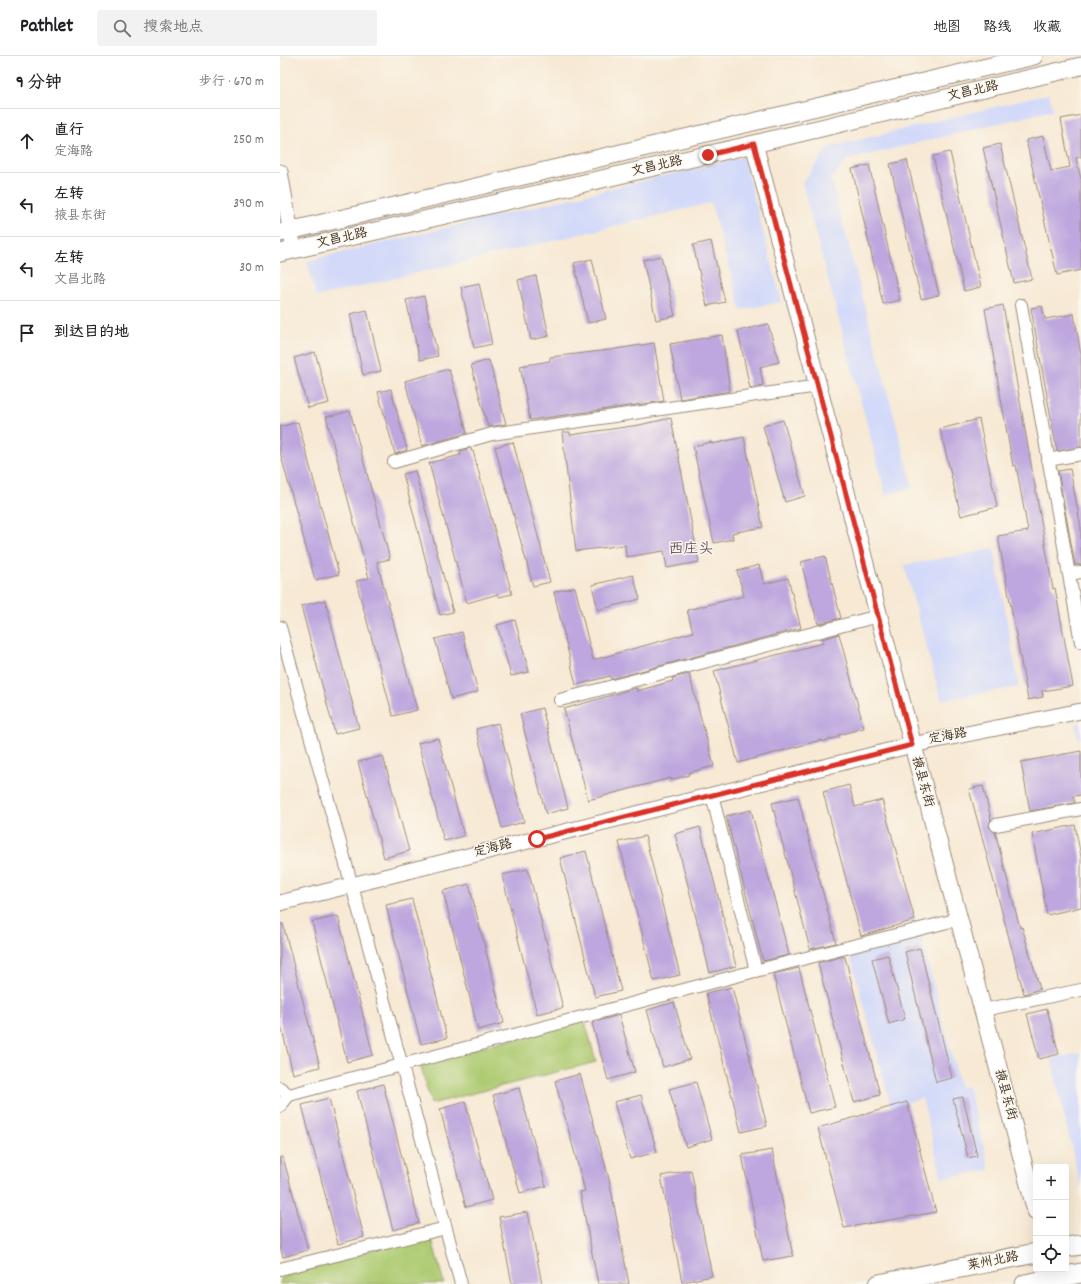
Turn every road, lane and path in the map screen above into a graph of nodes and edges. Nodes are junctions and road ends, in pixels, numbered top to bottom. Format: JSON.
{"nodes":[{"id":1,"x":1034,"y":56,"type":"edge"},
{"id":2,"x":1003,"y":60,"type":"edge"},
{"id":3,"x":1081,"y":66,"type":"edge"},
{"id":4,"x":754,"y":144,"type":"junction"},
{"id":5,"x":280,"y":172,"type":"edge"},
{"id":6,"x":285,"y":232,"type":"edge"},
{"id":7,"x":287,"y":252,"type":"edge"},
{"id":8,"x":1021,"y":305,"type":"dead end"},
{"id":9,"x":818,"y":386,"type":"junction"},
{"id":10,"x":1081,"y":454,"type":"edge"},
{"id":11,"x":1048,"y":460,"type":"junction"},
{"id":12,"x":394,"y":462,"type":"dead end"},
{"id":13,"x":1081,"y":572,"type":"edge"},
{"id":14,"x":1069,"y":574,"type":"junction"},
{"id":15,"x":878,"y":616,"type":"junction"},
{"id":16,"x":280,"y":627,"type":"edge"},
{"id":17,"x":1081,"y":642,"type":"edge"},
{"id":18,"x":560,"y":700,"type":"dead end"},
{"id":19,"x":1081,"y":711,"type":"edge"},
{"id":20,"x":912,"y":745,"type":"junction"},
{"id":21,"x":712,"y":795,"type":"junction"},
{"id":22,"x":1081,"y":809,"type":"edge"},
{"id":23,"x":996,"y":825,"type":"dead end"},
{"id":24,"x":352,"y":885,"type":"junction"},
{"id":25,"x":280,"y":903,"type":"edge"},
{"id":26,"x":959,"y":919,"type":"junction"},
{"id":27,"x":756,"y":971,"type":"junction"},
{"id":28,"x":1081,"y":990,"type":"edge"},
{"id":29,"x":983,"y":1010,"type":"junction"},
{"id":30,"x":402,"y":1066,"type":"junction"},
{"id":31,"x":284,"y":1092,"type":"edge"},
{"id":32,"x":280,"y":1106,"type":"edge"},
{"id":33,"x":1033,"y":1200,"type":"edge"},
{"id":34,"x":446,"y":1228,"type":"junction"},
{"id":35,"x":1081,"y":1245,"type":"edge"},
{"id":36,"x":1069,"y":1247,"type":"edge"},
{"id":37,"x":1033,"y":1254,"type":"edge"},
{"id":38,"x":280,"y":1269,"type":"edge"},
{"id":39,"x":1081,"y":1273,"type":"edge"},
{"id":40,"x":1054,"y":1277,"type":"edge"},
{"id":41,"x":461,"y":1284,"type":"edge"},
{"id":42,"x":879,"y":1284,"type":"edge"},
{"id":43,"x":1025,"y":1284,"type":"edge"}],
"edges":[{"from":1,"to":2,"type":"main road","name":"文昌北路"},
{"from":2,"to":6,"type":"main road","name":"文昌北路"},
{"from":3,"to":4,"type":"main road","name":"文昌北路"},
{"from":4,"to":7,"type":"main road","name":"文昌北路"},
{"from":4,"to":9,"type":"main road","name":"掖县东街"},
{"from":5,"to":6,"type":"street"},
{"from":6,"to":7,"type":"street"},
{"from":8,"to":11,"type":"street"},
{"from":9,"to":12,"type":"street"},
{"from":9,"to":15,"type":"main road","name":"掖县东街"},
{"from":10,"to":11,"type":"street"},
{"from":11,"to":14,"type":"street"},
{"from":13,"to":14,"type":"street"},
{"from":14,"to":17,"type":"street"},
{"from":15,"to":18,"type":"street"},
{"from":15,"to":20,"type":"main road","name":"掖县东街"},
{"from":16,"to":24,"type":"street"},
{"from":19,"to":20,"type":"street","name":"定海路"},
{"from":20,"to":21,"type":"street","name":"定海路"},
{"from":20,"to":26,"type":"main road","name":"掖县东街"},
{"from":21,"to":24,"type":"street","name":"定海路"},
{"from":21,"to":27,"type":"street"},
{"from":22,"to":23,"type":"street"},
{"from":24,"to":25,"type":"street","name":"定海路"},
{"from":24,"to":30,"type":"street"},
{"from":26,"to":27,"type":"street"},
{"from":26,"to":29,"type":"main road","name":"掖县东街"},
{"from":27,"to":30,"type":"street"},
{"from":28,"to":29,"type":"street"},
{"from":29,"to":33,"type":"main road","name":"掖县东街"},
{"from":30,"to":31,"type":"street"},
{"from":30,"to":34,"type":"street"},
{"from":31,"to":32,"type":"street"},
{"from":34,"to":38,"type":"street"},
{"from":34,"to":41,"type":"street"},
{"from":35,"to":36,"type":"main road"},
{"from":37,"to":42,"type":"main road","name":"莱州北路"},
{"from":39,"to":40,"type":"main road"},
{"from":40,"to":43,"type":"main road"}]}
